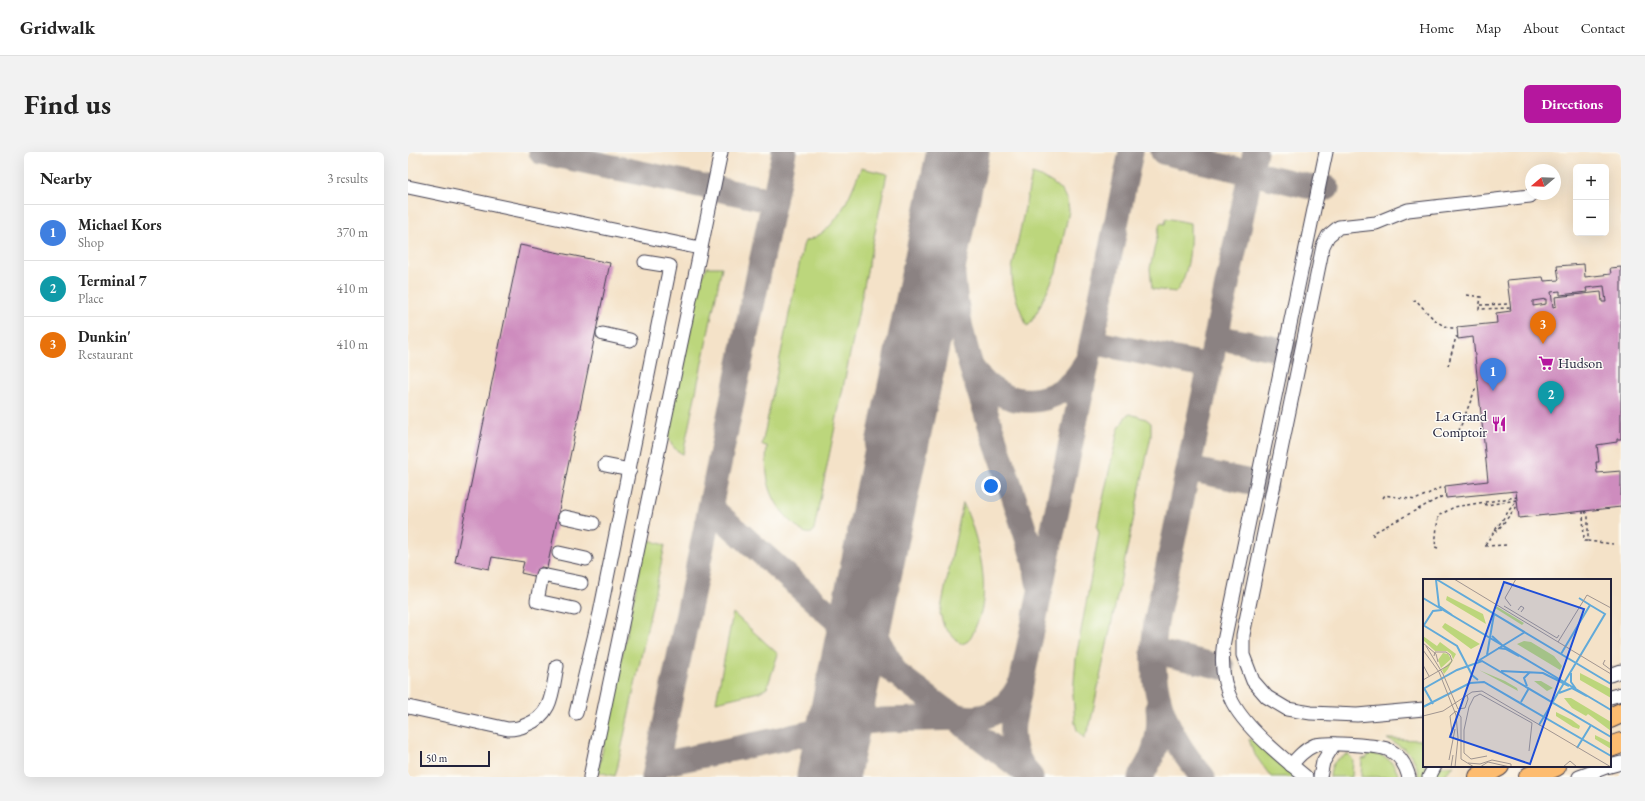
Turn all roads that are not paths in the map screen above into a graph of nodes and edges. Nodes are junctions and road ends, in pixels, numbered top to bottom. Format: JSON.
{"nodes":[{"id":1,"x":721,"y":152,"type":"edge"},
{"id":2,"x":1326,"y":152,"type":"edge"},
{"id":3,"x":408,"y":187,"type":"edge"},
{"id":4,"x":1525,"y":197,"type":"edge"},
{"id":5,"x":700,"y":248,"type":"junction"},
{"id":6,"x":645,"y":262,"type":"dead end"},
{"id":7,"x":603,"y":334,"type":"dead end"},
{"id":8,"x":630,"y":340,"type":"dead end"},
{"id":9,"x":605,"y":465,"type":"dead end"},
{"id":10,"x":630,"y":470,"type":"junction"},
{"id":11,"x":565,"y":517,"type":"dead end"},
{"id":12,"x":593,"y":523,"type":"dead end"},
{"id":13,"x":559,"y":553,"type":"dead end"},
{"id":14,"x":586,"y":559,"type":"dead end"},
{"id":15,"x":581,"y":583,"type":"dead end"},
{"id":16,"x":574,"y":609,"type":"dead end"},
{"id":17,"x":557,"y":666,"type":"dead end"},
{"id":18,"x":1621,"y":671,"type":"edge"},
{"id":19,"x":1611,"y":675,"type":"edge"},
{"id":20,"x":1621,"y":694,"type":"edge"},
{"id":21,"x":1611,"y":697,"type":"edge"},
{"id":22,"x":408,"y":707,"type":"edge"},
{"id":23,"x":1423,"y":709,"type":"edge"},
{"id":24,"x":576,"y":713,"type":"dead end"},
{"id":25,"x":1621,"y":713,"type":"edge"},
{"id":26,"x":1621,"y":717,"type":"edge"},
{"id":27,"x":1611,"y":718,"type":"edge"},
{"id":28,"x":1611,"y":719,"type":"edge"},
{"id":29,"x":1621,"y":743,"type":"edge"},
{"id":30,"x":1334,"y":744,"type":"junction"},
{"id":31,"x":1611,"y":747,"type":"edge"},
{"id":32,"x":1621,"y":753,"type":"edge"},
{"id":33,"x":1611,"y":756,"type":"edge"},
{"id":34,"x":1621,"y":763,"type":"edge"},
{"id":35,"x":1291,"y":765,"type":"junction"},
{"id":36,"x":1611,"y":766,"type":"edge"},
{"id":37,"x":1435,"y":767,"type":"edge"},
{"id":38,"x":1497,"y":767,"type":"edge"},
{"id":39,"x":1554,"y":767,"type":"edge"},
{"id":40,"x":1606,"y":767,"type":"edge"},
{"id":41,"x":590,"y":777,"type":"edge"},
{"id":42,"x":1306,"y":777,"type":"edge"},
{"id":43,"x":1320,"y":777,"type":"edge"},
{"id":44,"x":1409,"y":777,"type":"edge"},
{"id":45,"x":1430,"y":777,"type":"edge"},
{"id":46,"x":1479,"y":777,"type":"edge"},
{"id":47,"x":1529,"y":777,"type":"edge"},
{"id":48,"x":1579,"y":777,"type":"edge"}],
"edges":[{"from":1,"to":5,"type":"street"},
{"from":2,"to":35,"type":"street"},
{"from":3,"to":5,"type":"street"},
{"from":4,"to":23,"type":"street"},
{"from":5,"to":41,"type":"street"},
{"from":6,"to":10,"type":"street"},
{"from":7,"to":8,"type":"street"},
{"from":9,"to":10,"type":"street"},
{"from":10,"to":24,"type":"street"},
{"from":11,"to":12,"type":"street"},
{"from":13,"to":14,"type":"street"},
{"from":15,"to":16,"type":"street"},
{"from":17,"to":22,"type":"street"},
{"from":18,"to":19,"type":"street"},
{"from":20,"to":21,"type":"street"},
{"from":25,"to":27,"type":"highway"},
{"from":26,"to":28,"type":"highway"},
{"from":29,"to":31,"type":"highway"},
{"from":30,"to":35,"type":"street"},
{"from":30,"to":43,"type":"street"},
{"from":30,"to":44,"type":"street"},
{"from":32,"to":33,"type":"highway"},
{"from":34,"to":36,"type":"street"},
{"from":35,"to":42,"type":"street"},
{"from":37,"to":45,"type":"street"},
{"from":38,"to":46,"type":"highway"},
{"from":39,"to":47,"type":"highway"},
{"from":40,"to":48,"type":"street"}]}
